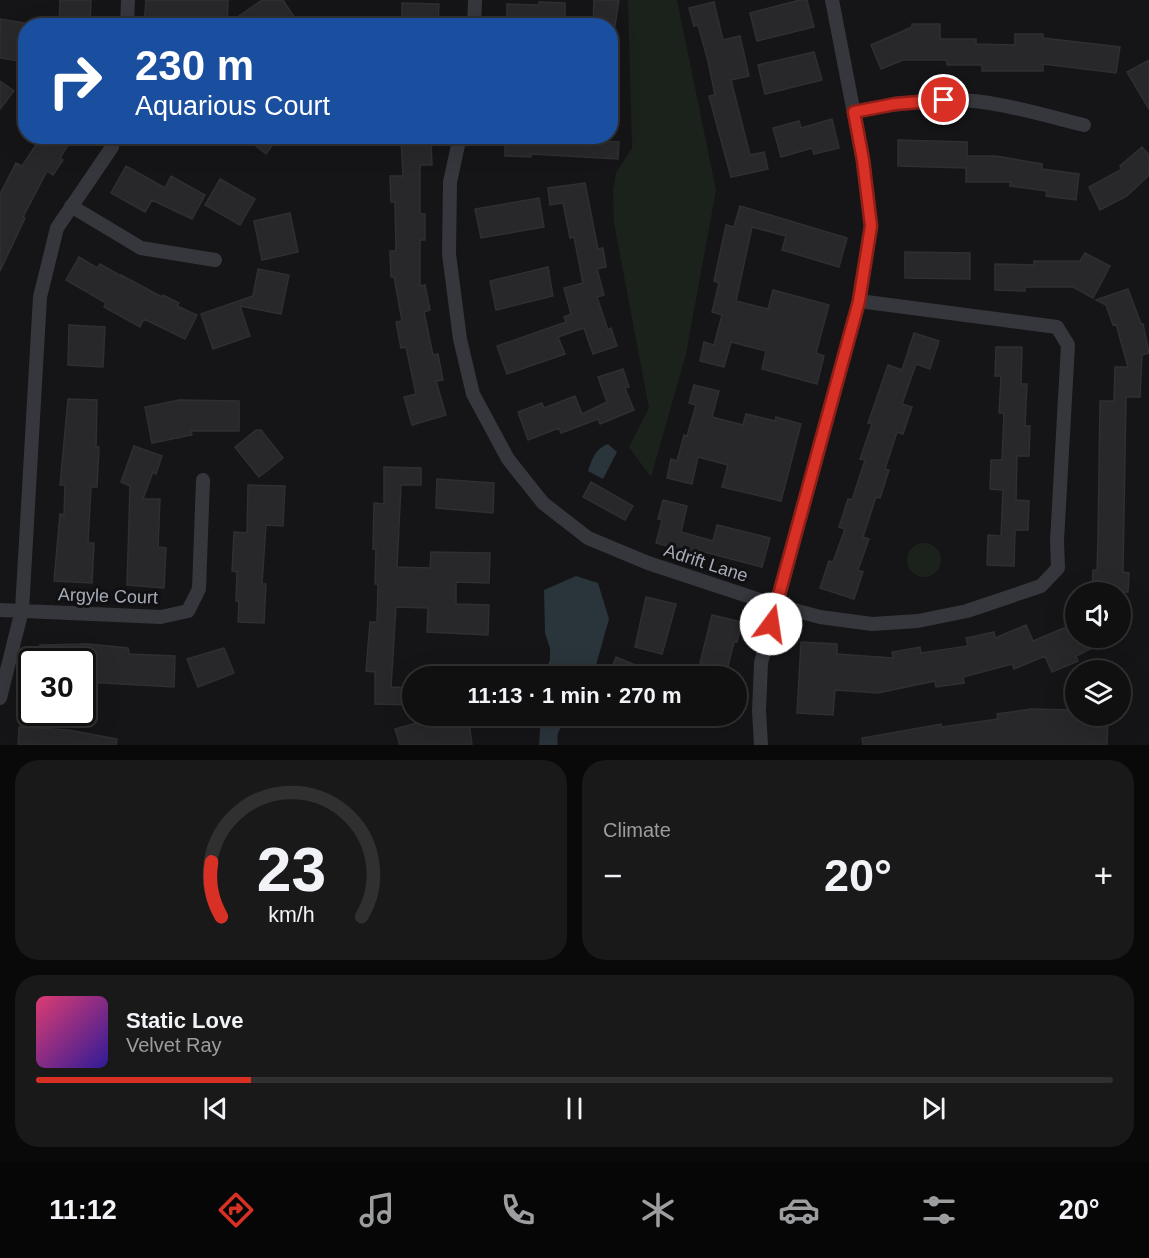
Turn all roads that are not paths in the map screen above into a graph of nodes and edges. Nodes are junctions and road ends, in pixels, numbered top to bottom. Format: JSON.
{"nodes":[{"id":1,"x":128,"y":0,"type":"edge"},
{"id":2,"x":475,"y":0,"type":"edge"},
{"id":3,"x":832,"y":0,"type":"edge"},
{"id":4,"x":127,"y":18,"type":"edge"},
{"id":5,"x":474,"y":18,"type":"edge"},
{"id":6,"x":854,"y":112,"type":"junction"},
{"id":7,"x":1084,"y":125,"type":"dead end"},
{"id":8,"x":112,"y":144,"type":"edge"},
{"id":9,"x":458,"y":144,"type":"edge"},
{"id":10,"x":71,"y":206,"type":"junction"},
{"id":11,"x":215,"y":260,"type":"dead end"},
{"id":12,"x":859,"y":301,"type":"junction"},
{"id":13,"x":203,"y":480,"type":"dead end"},
{"id":14,"x":775,"y":605,"type":"junction"},
{"id":15,"x":0,"y":610,"type":"edge"},
{"id":16,"x":22,"y":610,"type":"junction"},
{"id":17,"x":0,"y":698,"type":"edge"},
{"id":18,"x":761,"y":745,"type":"edge"}],
"edges":[{"from":1,"to":4,"type":"street"},
{"from":2,"to":5,"type":"street"},
{"from":3,"to":6,"type":"street"},
{"from":6,"to":7,"type":"street"},
{"from":6,"to":12,"type":"street"},
{"from":8,"to":10,"type":"street"},
{"from":9,"to":14,"type":"street","name":"Adrift Lane"},
{"from":10,"to":11,"type":"street"},
{"from":10,"to":16,"type":"street"},
{"from":12,"to":14,"type":"street"},
{"from":12,"to":14,"type":"street","name":"Adrift Lane"},
{"from":13,"to":16,"type":"street","name":"Argyle Court"},
{"from":14,"to":18,"type":"street"},
{"from":15,"to":16,"type":"street","name":"Argyle Court"},
{"from":16,"to":17,"type":"street"}]}
